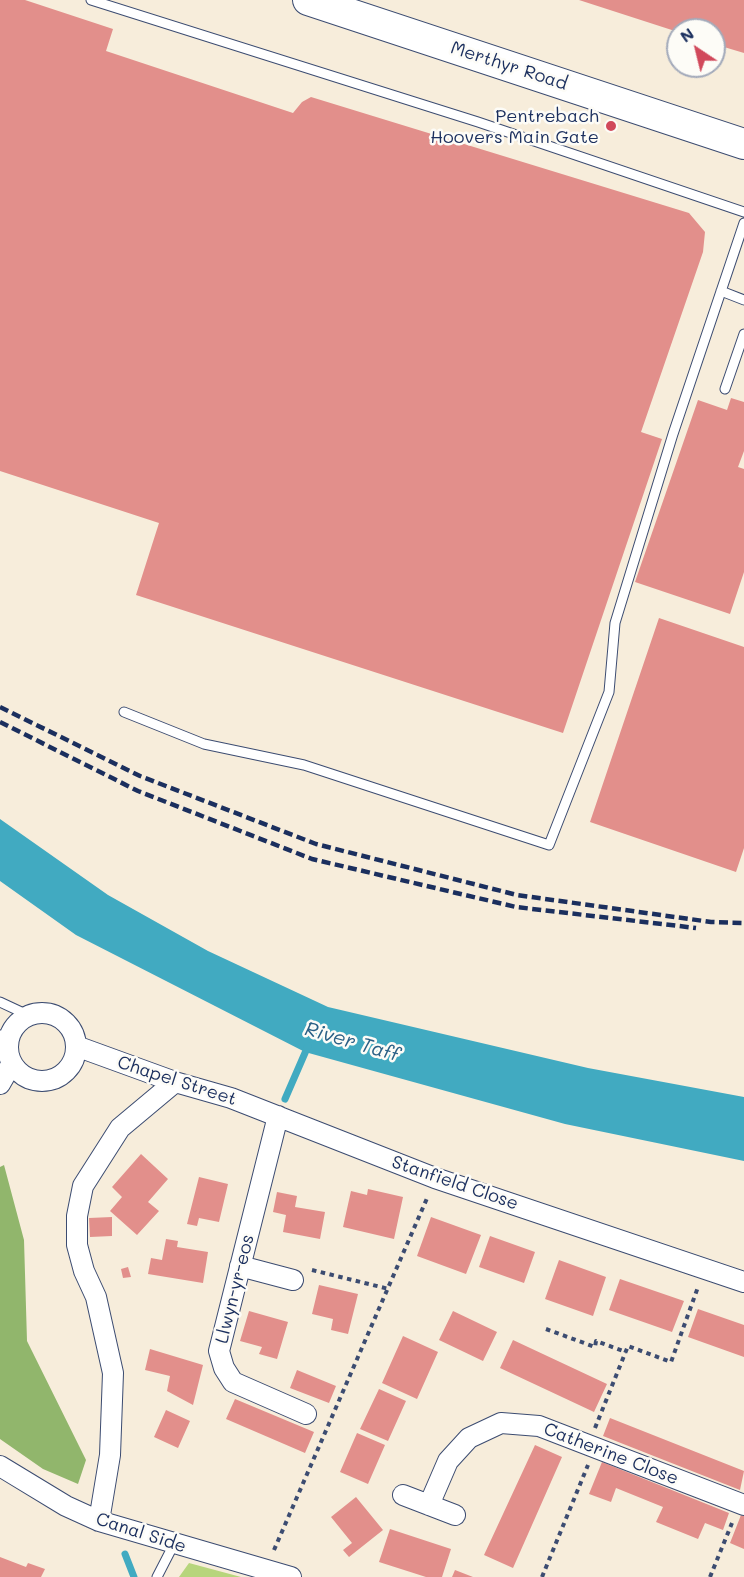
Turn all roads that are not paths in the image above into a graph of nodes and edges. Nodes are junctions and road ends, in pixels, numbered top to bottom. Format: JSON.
{"nodes":[{"id":1,"x":91,"y":0,"type":"edge"},
{"id":2,"x":308,"y":0,"type":"edge"},
{"id":3,"x":744,"y":144,"type":"edge"},
{"id":4,"x":744,"y":212,"type":"edge"},
{"id":5,"x":744,"y":223,"type":"edge"},
{"id":6,"x":721,"y":291,"type":"junction"},
{"id":7,"x":744,"y":300,"type":"edge"},
{"id":8,"x":744,"y":334,"type":"edge"},
{"id":9,"x":725,"y":389,"type":"dead end"},
{"id":10,"x":124,"y":712,"type":"dead end"},
{"id":11,"x":0,"y":1002,"type":"edge"},
{"id":12,"x":30,"y":1016,"type":"junction"},
{"id":13,"x":76,"y":1046,"type":"junction"},
{"id":14,"x":7,"y":1048,"type":"edge"},
{"id":15,"x":175,"y":1082,"type":"junction"},
{"id":16,"x":0,"y":1084,"type":"edge"},
{"id":17,"x":278,"y":1116,"type":"junction"},
{"id":18,"x":240,"y":1266,"type":"junction"},
{"id":19,"x":294,"y":1280,"type":"road end"},
{"id":20,"x":744,"y":1282,"type":"edge"},
{"id":21,"x":306,"y":1414,"type":"dead end"},
{"id":22,"x":0,"y":1466,"type":"edge"},
{"id":23,"x":404,"y":1494,"type":"dead end"},
{"id":24,"x":742,"y":1504,"type":"edge"},
{"id":25,"x":429,"y":1505,"type":"junction"},
{"id":26,"x":455,"y":1515,"type":"dead end"},
{"id":27,"x":99,"y":1521,"type":"junction"},
{"id":28,"x":174,"y":1544,"type":"junction"},
{"id":29,"x":157,"y":1577,"type":"edge"},
{"id":30,"x":291,"y":1577,"type":"edge"}],
"edges":[{"from":1,"to":4,"type":"lane"},
{"from":2,"to":3,"type":"main road","name":"Merthyr Road"},
{"from":5,"to":6,"type":"lane"},
{"from":6,"to":7,"type":"lane"},
{"from":6,"to":10,"type":"lane"},
{"from":8,"to":9,"type":"lane"},
{"from":11,"to":12,"type":"lane"},
{"from":12,"to":13,"type":"street"},
{"from":12,"to":14,"type":"street"},
{"from":13,"to":14,"type":"street"},
{"from":13,"to":15,"type":"street","name":"Chapel Street"},
{"from":14,"to":16,"type":"street"},
{"from":15,"to":17,"type":"street","name":"Chapel Street"},
{"from":15,"to":27,"type":"street"},
{"from":17,"to":18,"type":"street","name":"Llwyn-yr-eos"},
{"from":17,"to":20,"type":"street","name":"Stanfield Close"},
{"from":18,"to":19,"type":"street"},
{"from":18,"to":21,"type":"street","name":"Llwyn-yr-eos"},
{"from":22,"to":27,"type":"street","name":"Canal Side"},
{"from":23,"to":25,"type":"street"},
{"from":24,"to":25,"type":"street","name":"Catherine Close"},
{"from":25,"to":26,"type":"street"},
{"from":27,"to":28,"type":"street","name":"Canal Side"},
{"from":28,"to":29,"type":"lane"},
{"from":28,"to":30,"type":"street","name":"Canal Side"}]}
